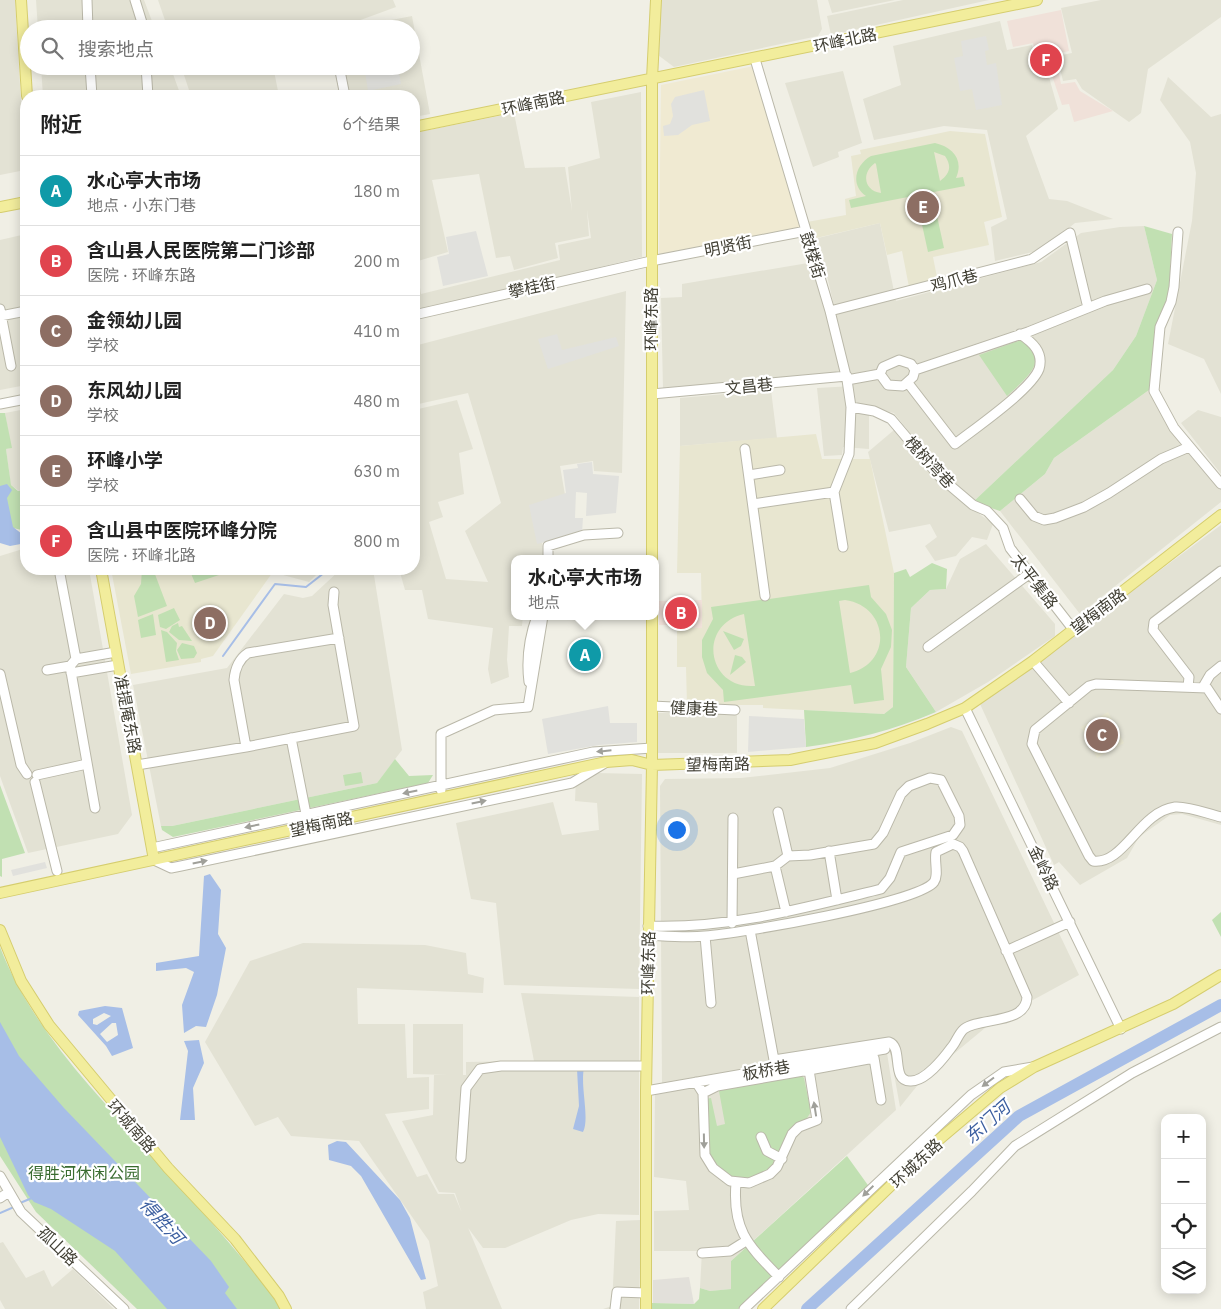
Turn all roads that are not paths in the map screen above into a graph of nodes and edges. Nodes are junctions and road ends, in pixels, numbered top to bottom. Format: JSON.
{"nodes":[{"id":1,"x":21,"y":0,"type":"edge"},
{"id":2,"x":87,"y":0,"type":"edge"},
{"id":3,"x":135,"y":0,"type":"edge"},
{"id":4,"x":656,"y":0,"type":"edge"},
{"id":5,"x":1037,"y":0,"type":"edge"},
{"id":6,"x":22,"y":20,"type":"edge"},
{"id":7,"x":88,"y":20,"type":"edge"},
{"id":8,"x":141,"y":20,"type":"edge"},
{"id":9,"x":755,"y":59,"type":"junction"},
{"id":10,"x":26,"y":75,"type":"edge"},
{"id":11,"x":91,"y":75,"type":"edge"},
{"id":12,"x":147,"y":75,"type":"edge"},
{"id":13,"x":340,"y":75,"type":"edge"},
{"id":14,"x":652,"y":79,"type":"junction"},
{"id":15,"x":27,"y":90,"type":"edge"},
{"id":16,"x":92,"y":90,"type":"edge"},
{"id":17,"x":148,"y":90,"type":"edge"},
{"id":18,"x":343,"y":90,"type":"edge"},
{"id":19,"x":420,"y":126,"type":"edge"},
{"id":20,"x":20,"y":203,"type":"edge"},
{"id":21,"x":0,"y":207,"type":"edge"},
{"id":22,"x":806,"y":231,"type":"junction"},
{"id":23,"x":1178,"y":232,"type":"dead end"},
{"id":24,"x":651,"y":261,"type":"junction"},
{"id":25,"x":1147,"y":289,"type":"dead end"},
{"id":26,"x":1088,"y":308,"type":"junction"},
{"id":27,"x":830,"y":311,"type":"junction"},
{"id":28,"x":20,"y":312,"type":"edge"},
{"id":29,"x":0,"y":314,"type":"edge"},
{"id":30,"x":420,"y":314,"type":"edge"},
{"id":31,"x":1020,"y":334,"type":"junction"},
{"id":32,"x":11,"y":366,"type":"dead end"},
{"id":33,"x":915,"y":370,"type":"junction"},
{"id":34,"x":880,"y":374,"type":"junction"},
{"id":35,"x":847,"y":378,"type":"junction"},
{"id":36,"x":908,"y":383,"type":"junction"},
{"id":37,"x":652,"y":394,"type":"junction"},
{"id":38,"x":20,"y":401,"type":"edge"},
{"id":39,"x":0,"y":404,"type":"edge"},
{"id":40,"x":851,"y":407,"type":"junction"},
{"id":41,"x":1189,"y":447,"type":"junction"},
{"id":42,"x":745,"y":449,"type":"dead end"},
{"id":43,"x":780,"y":470,"type":"dead end"},
{"id":44,"x":748,"y":475,"type":"junction"},
{"id":45,"x":1221,"y":484,"type":"edge"},
{"id":46,"x":834,"y":492,"type":"junction"},
{"id":47,"x":1020,"y":499,"type":"dead end"},
{"id":48,"x":752,"y":504,"type":"junction"},
{"id":49,"x":1221,"y":515,"type":"edge"},
{"id":50,"x":1003,"y":528,"type":"joint"},
{"id":51,"x":618,"y":533,"type":"dead end"},
{"id":52,"x":843,"y":547,"type":"dead end"},
{"id":53,"x":548,"y":555,"type":"edge"},
{"id":54,"x":652,"y":555,"type":"edge"},
{"id":55,"x":1221,"y":571,"type":"edge"},
{"id":56,"x":1030,"y":574,"type":"junction"},
{"id":57,"x":60,"y":575,"type":"edge"},
{"id":58,"x":102,"y":575,"type":"edge"},
{"id":59,"x":334,"y":592,"type":"dead end"},
{"id":60,"x":765,"y":596,"type":"dead end"},
{"id":61,"x":535,"y":620,"type":"edge"},
{"id":62,"x":543,"y":620,"type":"edge"},
{"id":63,"x":652,"y":620,"type":"edge"},
{"id":64,"x":1073,"y":630,"type":"junction"},
{"id":65,"x":339,"y":638,"type":"junction"},
{"id":66,"x":928,"y":647,"type":"dead end"},
{"id":67,"x":116,"y":652,"type":"junction"},
{"id":68,"x":1033,"y":661,"type":"junction"},
{"id":69,"x":118,"y":665,"type":"junction"},
{"id":70,"x":72,"y":666,"type":"junction"},
{"id":71,"x":1221,"y":666,"type":"edge"},
{"id":72,"x":47,"y":670,"type":"dead end"},
{"id":73,"x":0,"y":674,"type":"edge"},
{"id":74,"x":1188,"y":687,"type":"junction"},
{"id":75,"x":1203,"y":688,"type":"junction"},
{"id":76,"x":530,"y":692,"type":"junction"},
{"id":77,"x":1068,"y":703,"type":"junction"},
{"id":78,"x":652,"y":706,"type":"junction"},
{"id":79,"x":965,"y":708,"type":"junction"},
{"id":80,"x":1221,"y":709,"type":"edge"},
{"id":81,"x":735,"y":710,"type":"dead end"},
{"id":82,"x":291,"y":738,"type":"junction"},
{"id":83,"x":246,"y":747,"type":"junction"},
{"id":84,"x":652,"y":748,"type":"junction"},
{"id":85,"x":606,"y":762,"type":"junction"},
{"id":86,"x":87,"y":764,"type":"junction"},
{"id":87,"x":137,"y":765,"type":"junction"},
{"id":88,"x":652,"y":765,"type":"junction"},
{"id":89,"x":36,"y":778,"type":"junction"},
{"id":90,"x":441,"y":785,"type":"junction"},
{"id":91,"x":442,"y":798,"type":"junction"},
{"id":92,"x":95,"y":808,"type":"dead end"},
{"id":93,"x":443,"y":810,"type":"junction"},
{"id":94,"x":778,"y":812,"type":"dead end"},
{"id":95,"x":306,"y":814,"type":"junction"},
{"id":96,"x":1221,"y":817,"type":"edge"},
{"id":97,"x":733,"y":818,"type":"dead end"},
{"id":98,"x":308,"y":827,"type":"junction"},
{"id":99,"x":217,"y":846,"type":"dead end"},
{"id":100,"x":152,"y":848,"type":"junction"},
{"id":101,"x":828,"y":851,"type":"junction"},
{"id":102,"x":788,"y":856,"type":"junction"},
{"id":103,"x":154,"y":860,"type":"junction"},
{"id":104,"x":775,"y":866,"type":"junction"},
{"id":105,"x":57,"y":871,"type":"dead end"},
{"id":106,"x":733,"y":874,"type":"junction"},
{"id":107,"x":0,"y":893,"type":"edge"},
{"id":108,"x":837,"y":900,"type":"junction"},
{"id":109,"x":786,"y":912,"type":"junction"},
{"id":110,"x":1070,"y":922,"type":"junction"},
{"id":111,"x":732,"y":923,"type":"junction"},
{"id":112,"x":0,"y":930,"type":"edge"},
{"id":113,"x":750,"y":930,"type":"junction"},
{"id":114,"x":648,"y":931,"type":"junction"},
{"id":115,"x":705,"y":936,"type":"junction"},
{"id":116,"x":1006,"y":951,"type":"junction"},
{"id":117,"x":1221,"y":975,"type":"edge"},
{"id":118,"x":711,"y":1003,"type":"dead end"},
{"id":119,"x":1221,"y":1027,"type":"edge"},
{"id":120,"x":1122,"y":1029,"type":"junction"},
{"id":121,"x":885,"y":1050,"type":"dead end"},
{"id":122,"x":646,"y":1066,"type":"junction"},
{"id":123,"x":1034,"y":1067,"type":"junction"},
{"id":124,"x":808,"y":1070,"type":"junction"},
{"id":125,"x":696,"y":1082,"type":"junction"},
{"id":126,"x":646,"y":1091,"type":"junction"},
{"id":127,"x":703,"y":1093,"type":"junction"},
{"id":128,"x":881,"y":1100,"type":"dead end"},
{"id":129,"x":761,"y":1136,"type":"dead end"},
{"id":130,"x":461,"y":1158,"type":"dead end"},
{"id":131,"x":782,"y":1159,"type":"junction"},
{"id":132,"x":0,"y":1176,"type":"edge"},
{"id":133,"x":736,"y":1183,"type":"junction"},
{"id":134,"x":9,"y":1192,"type":"junction"},
{"id":135,"x":0,"y":1198,"type":"edge"},
{"id":136,"x":746,"y":1241,"type":"junction"},
{"id":137,"x":702,"y":1253,"type":"dead end"},
{"id":138,"x":778,"y":1277,"type":"junction"},
{"id":139,"x":646,"y":1293,"type":"junction"},
{"id":140,"x":124,"y":1309,"type":"edge"},
{"id":141,"x":286,"y":1309,"type":"edge"},
{"id":142,"x":615,"y":1309,"type":"edge"},
{"id":143,"x":646,"y":1309,"type":"edge"},
{"id":144,"x":744,"y":1309,"type":"edge"},
{"id":145,"x":763,"y":1309,"type":"edge"},
{"id":146,"x":851,"y":1309,"type":"edge"}],
"edges":[{"from":1,"to":6,"type":"main road"},
{"from":2,"to":7,"type":"street"},
{"from":3,"to":8,"type":"street"},
{"from":4,"to":14,"type":"main road","name":"环峰东路"},
{"from":5,"to":9,"type":"main road","name":"环峰北路"},
{"from":9,"to":14,"type":"main road","name":"环峰北路"},
{"from":9,"to":22,"type":"street","name":"鼓楼街"},
{"from":10,"to":15,"type":"main road"},
{"from":11,"to":16,"type":"street"},
{"from":12,"to":17,"type":"street"},
{"from":13,"to":18,"type":"street"},
{"from":14,"to":19,"type":"main road","name":"环峰南路"},
{"from":14,"to":24,"type":"main road","name":"环峰东路"},
{"from":20,"to":21,"type":"main road"},
{"from":22,"to":24,"type":"street","name":"明贤街"},
{"from":22,"to":27,"type":"street","name":"鼓楼街"},
{"from":23,"to":41,"type":"street"},
{"from":24,"to":30,"type":"street","name":"攀桂街"},
{"from":24,"to":37,"type":"main road","name":"环峰东路"},
{"from":25,"to":26,"type":"street"},
{"from":26,"to":27,"type":"street","name":"鸡爪巷"},
{"from":26,"to":31,"type":"street"},
{"from":27,"to":35,"type":"street","name":"鼓楼街"},
{"from":28,"to":29,"type":"street"},
{"from":29,"to":32,"type":"street"},
{"from":31,"to":33,"type":"street"},
{"from":31,"to":36,"type":"street"},
{"from":33,"to":34,"type":"street"},
{"from":33,"to":36,"type":"street"},
{"from":34,"to":35,"type":"street","name":"文昌巷"},
{"from":34,"to":36,"type":"street"},
{"from":35,"to":37,"type":"street","name":"文昌巷"},
{"from":35,"to":40,"type":"street","name":"鼓楼街"},
{"from":37,"to":54,"type":"main road","name":"环峰东路"},
{"from":38,"to":39,"type":"street"},
{"from":40,"to":46,"type":"street","name":"鼓楼街"},
{"from":40,"to":50,"type":"street","name":"槐树湾巷"},
{"from":41,"to":45,"type":"street"},
{"from":41,"to":47,"type":"street"},
{"from":42,"to":44,"type":"street"},
{"from":43,"to":44,"type":"street"},
{"from":44,"to":48,"type":"street"},
{"from":46,"to":48,"type":"street"},
{"from":46,"to":52,"type":"street"},
{"from":48,"to":60,"type":"street"},
{"from":49,"to":64,"type":"main road","name":"望梅南路"},
{"from":50,"to":56,"type":"street","name":"太平集路"},
{"from":51,"to":53,"type":"street"},
{"from":55,"to":74,"type":"street"},
{"from":56,"to":64,"type":"street","name":"太平集路"},
{"from":56,"to":66,"type":"street"},
{"from":57,"to":70,"type":"street"},
{"from":58,"to":67,"type":"main road","name":"准提庵东路"},
{"from":59,"to":65,"type":"street"},
{"from":61,"to":76,"type":"street"},
{"from":62,"to":76,"type":"street"},
{"from":63,"to":78,"type":"main road","name":"环峰东路"},
{"from":64,"to":68,"type":"main road","name":"望梅南路"},
{"from":65,"to":82,"type":"street"},
{"from":65,"to":83,"type":"street"},
{"from":67,"to":69,"type":"main road","name":"准提庵东路"},
{"from":67,"to":70,"type":"street"},
{"from":68,"to":77,"type":"street"},
{"from":68,"to":79,"type":"main road","name":"望梅南路"},
{"from":69,"to":70,"type":"street"},
{"from":69,"to":87,"type":"main road","name":"准提庵东路"},
{"from":70,"to":72,"type":"street"},
{"from":70,"to":86,"type":"street"},
{"from":71,"to":75,"type":"street"},
{"from":73,"to":89,"type":"street"},
{"from":74,"to":75,"type":"street"},
{"from":74,"to":77,"type":"street"},
{"from":75,"to":80,"type":"street"},
{"from":76,"to":90,"type":"street"},
{"from":77,"to":96,"type":"street"},
{"from":78,"to":81,"type":"street","name":"健康巷"},
{"from":78,"to":84,"type":"main road","name":"环峰东路"},
{"from":79,"to":88,"type":"main road","name":"望梅南路"},
{"from":79,"to":110,"type":"street","name":"金岭路"},
{"from":82,"to":83,"type":"street"},
{"from":82,"to":95,"type":"street"},
{"from":83,"to":87,"type":"street"},
{"from":84,"to":88,"type":"main road","name":"环峰东路"},
{"from":84,"to":90,"type":"street","one_way":true},
{"from":85,"to":88,"type":"main road","name":"望梅南路"},
{"from":85,"to":91,"type":"main road","name":"望梅南路"},
{"from":93,"to":85,"type":"street","one_way":true},
{"from":86,"to":89,"type":"street"},
{"from":86,"to":92,"type":"street"},
{"from":87,"to":100,"type":"main road","name":"准提庵东路"},
{"from":88,"to":114,"type":"main road","name":"环峰东路"},
{"from":89,"to":105,"type":"street"},
{"from":90,"to":91,"type":"street"},
{"from":90,"to":95,"type":"street","one_way":true},
{"from":91,"to":93,"type":"street"},
{"from":91,"to":98,"type":"main road","name":"望梅南路"},
{"from":103,"to":93,"type":"street","one_way":true},
{"from":94,"to":102,"type":"street"},
{"from":95,"to":98,"type":"street"},
{"from":95,"to":100,"type":"street","one_way":true},
{"from":97,"to":106,"type":"street"},
{"from":98,"to":103,"type":"main road","name":"望梅南路"},
{"from":99,"to":103,"type":"main road","name":"望梅南路"},
{"from":100,"to":103,"type":"main road","name":"准提庵东路"},
{"from":101,"to":102,"type":"street"},
{"from":101,"to":108,"type":"street"},
{"from":101,"to":108,"type":"street"},
{"from":102,"to":104,"type":"street"},
{"from":103,"to":107,"type":"main road","name":"望梅南路"},
{"from":104,"to":106,"type":"street"},
{"from":104,"to":109,"type":"street"},
{"from":106,"to":111,"type":"street"},
{"from":108,"to":109,"type":"street"},
{"from":109,"to":111,"type":"street"},
{"from":110,"to":116,"type":"street"},
{"from":110,"to":120,"type":"street","name":"金岭路"},
{"from":111,"to":114,"type":"street"},
{"from":112,"to":141,"type":"main road","name":"环城南路"},
{"from":113,"to":115,"type":"street"},
{"from":113,"to":116,"type":"street"},
{"from":113,"to":116,"type":"street"},
{"from":114,"to":115,"type":"street"},
{"from":114,"to":122,"type":"main road","name":"环峰东路"},
{"from":115,"to":118,"type":"street"},
{"from":117,"to":120,"type":"main road","name":"环城东路"},
{"from":119,"to":146,"type":"street"},
{"from":120,"to":123,"type":"main road","name":"环城东路"},
{"from":121,"to":125,"type":"street","name":"板桥巷"},
{"from":122,"to":126,"type":"main road","name":"环峰东路"},
{"from":122,"to":130,"type":"street"},
{"from":123,"to":138,"type":"street","one_way":true},
{"from":123,"to":145,"type":"main road","name":"环城东路"},
{"from":124,"to":127,"type":"street"},
{"from":124,"to":128,"type":"street"},
{"from":131,"to":124,"type":"street","one_way":true},
{"from":125,"to":126,"type":"street","name":"板桥巷"},
{"from":125,"to":127,"type":"street"},
{"from":126,"to":139,"type":"main road","name":"环峰东路"},
{"from":127,"to":133,"type":"street","one_way":true},
{"from":129,"to":131,"type":"street"},
{"from":131,"to":133,"type":"street"},
{"from":132,"to":134,"type":"street","name":"孤山路"},
{"from":133,"to":136,"type":"street"},
{"from":134,"to":135,"type":"street"},
{"from":134,"to":140,"type":"street","name":"孤山路"},
{"from":136,"to":137,"type":"street"},
{"from":136,"to":138,"type":"street"},
{"from":138,"to":144,"type":"street"},
{"from":139,"to":142,"type":"street"},
{"from":139,"to":143,"type":"main road","name":"环峰东路"}]}
